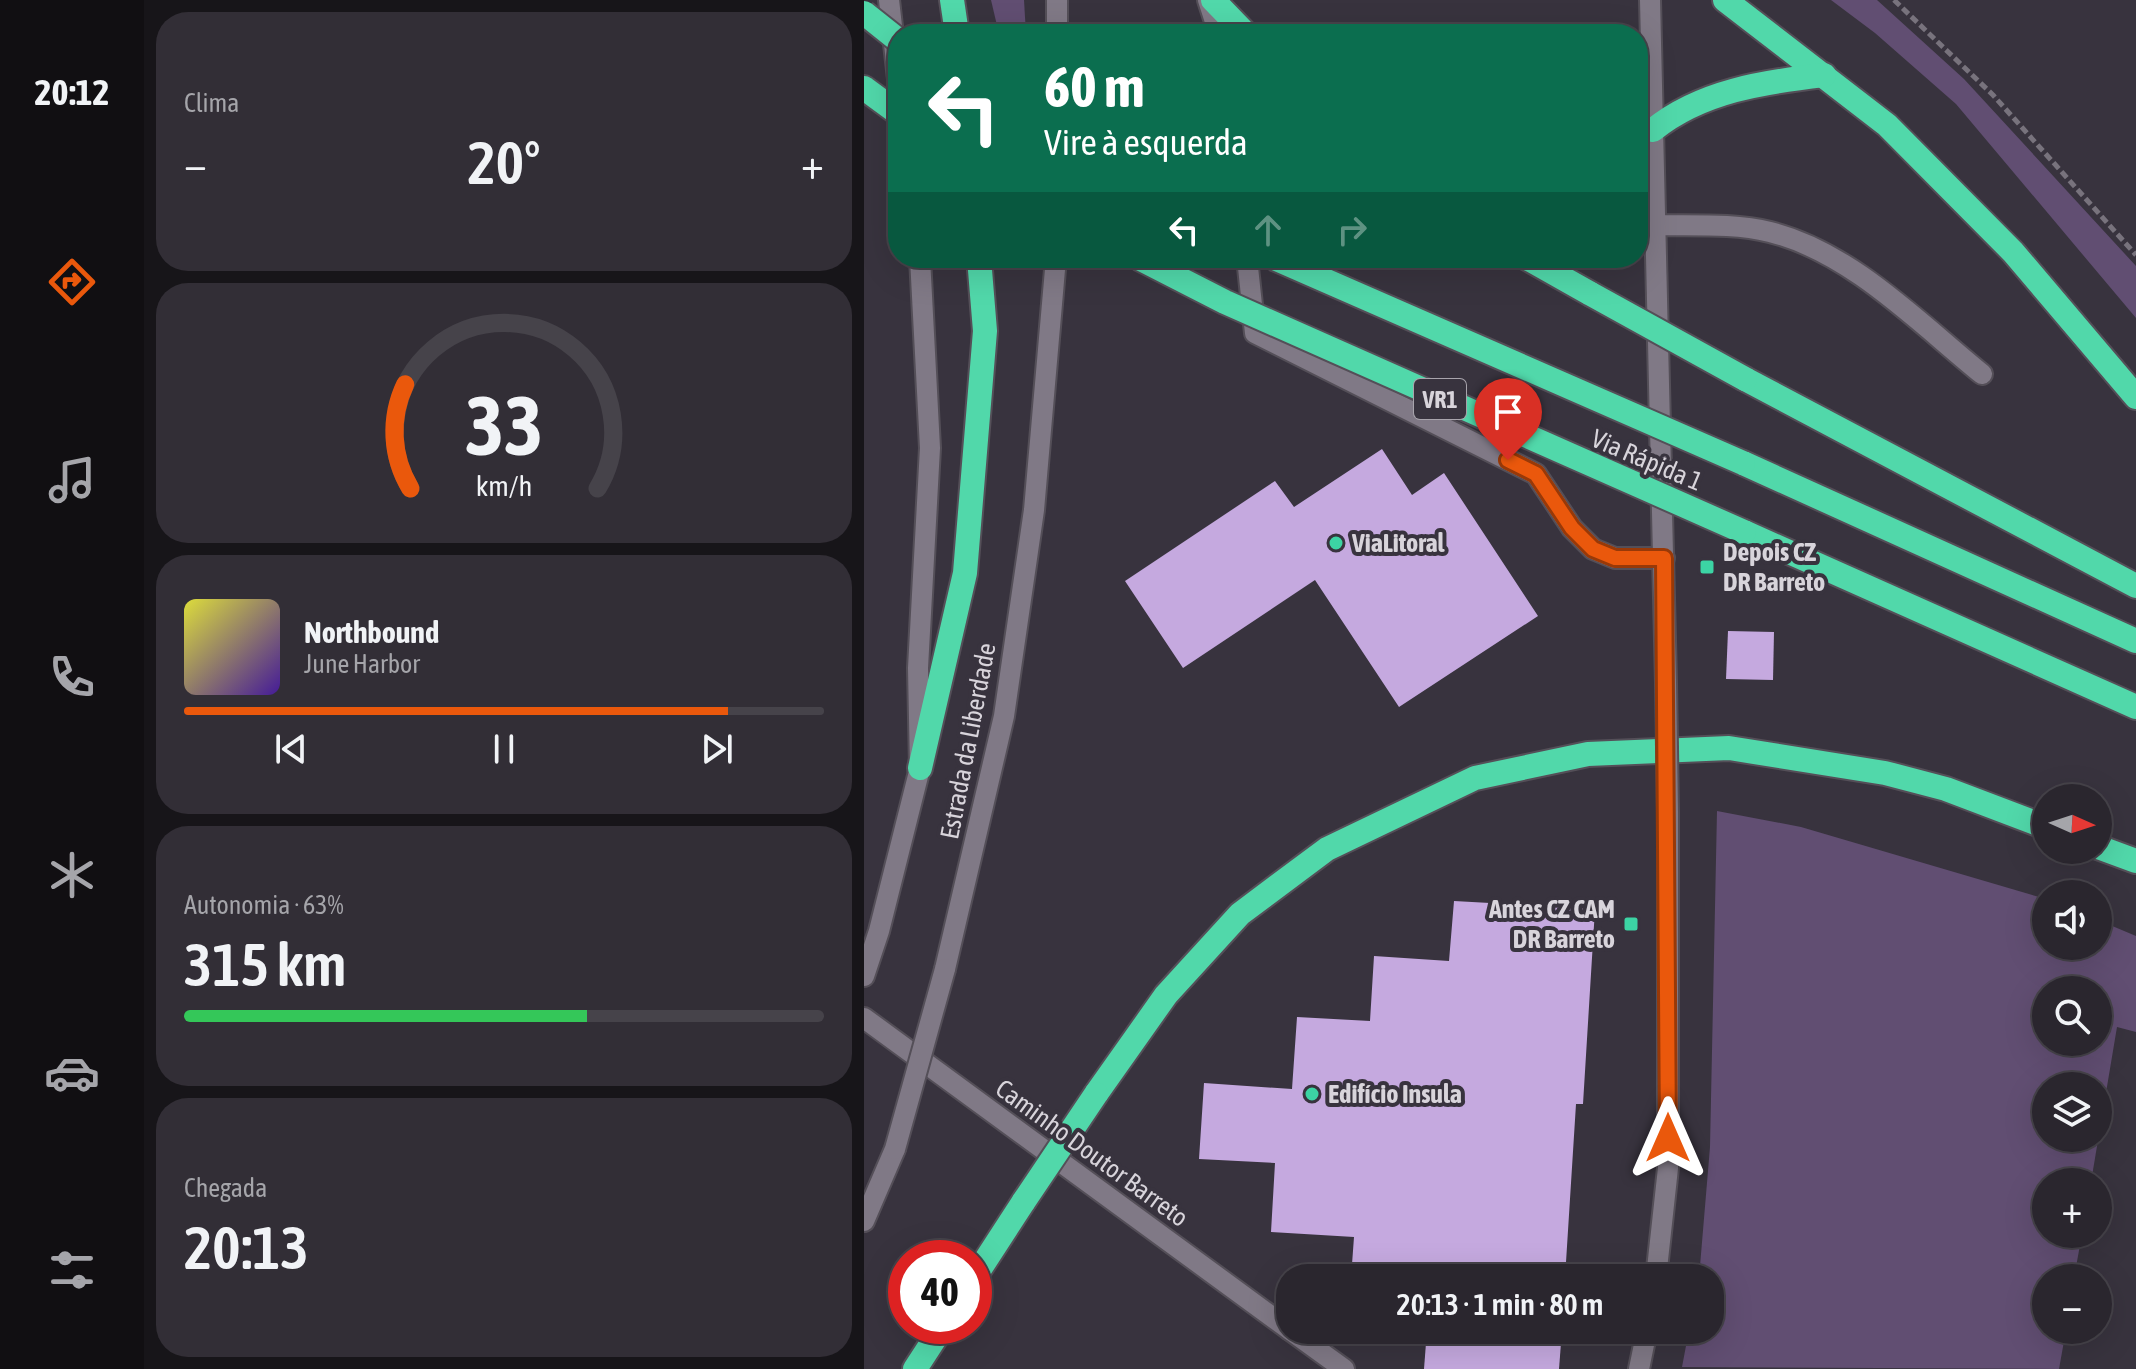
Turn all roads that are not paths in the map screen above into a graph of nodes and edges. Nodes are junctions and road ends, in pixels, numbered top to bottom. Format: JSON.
{"nodes":[{"id":1,"x":889,"y":0,"type":"edge"},
{"id":2,"x":952,"y":0,"type":"edge"},
{"id":3,"x":1057,"y":0,"type":"edge"},
{"id":4,"x":1210,"y":0,"type":"edge"},
{"id":5,"x":1650,"y":0,"type":"edge"},
{"id":6,"x":1725,"y":0,"type":"edge"},
{"id":7,"x":864,"y":13,"type":"edge"},
{"id":8,"x":892,"y":24,"type":"edge"},
{"id":9,"x":956,"y":24,"type":"edge"},
{"id":10,"x":1057,"y":24,"type":"edge"},
{"id":11,"x":1216,"y":24,"type":"edge"},
{"id":12,"x":1235,"y":24,"type":"edge"},
{"id":13,"x":888,"y":32,"type":"edge"},
{"id":14,"x":1824,"y":75,"type":"junction"},
{"id":15,"x":864,"y":88,"type":"edge"},
{"id":16,"x":888,"y":106,"type":"edge"},
{"id":17,"x":1653,"y":130,"type":"junction"},
{"id":18,"x":1655,"y":225,"type":"junction"},
{"id":19,"x":921,"y":268,"type":"edge"},
{"id":20,"x":980,"y":268,"type":"edge"},
{"id":21,"x":1055,"y":268,"type":"edge"},
{"id":22,"x":1159,"y":268,"type":"edge"},
{"id":23,"x":1248,"y":268,"type":"edge"},
{"id":24,"x":1297,"y":268,"type":"edge"},
{"id":25,"x":1545,"y":268,"type":"edge"},
{"id":26,"x":1982,"y":374,"type":"dead end"},
{"id":27,"x":2136,"y":397,"type":"edge"},
{"id":28,"x":1664,"y":558,"type":"junction"},
{"id":29,"x":2136,"y":586,"type":"edge"},
{"id":30,"x":2136,"y":641,"type":"edge"},
{"id":31,"x":2136,"y":707,"type":"edge"},
{"id":32,"x":920,"y":768,"type":"junction"},
{"id":33,"x":2032,"y":822,"type":"edge"},
{"id":34,"x":2112,"y":852,"type":"edge"},
{"id":35,"x":2136,"y":861,"type":"edge"},
{"id":36,"x":864,"y":976,"type":"edge"},
{"id":37,"x":864,"y":1018,"type":"edge"},
{"id":38,"x":864,"y":1221,"type":"edge"},
{"id":39,"x":992,"y":1250,"type":"edge"},
{"id":40,"x":1658,"y":1264,"type":"edge"},
{"id":41,"x":1276,"y":1320,"type":"edge"},
{"id":42,"x":931,"y":1344,"type":"edge"},
{"id":43,"x":1309,"y":1344,"type":"edge"},
{"id":44,"x":1644,"y":1344,"type":"edge"},
{"id":45,"x":915,"y":1369,"type":"edge"},
{"id":46,"x":1344,"y":1369,"type":"edge"},
{"id":47,"x":1639,"y":1369,"type":"edge"}],
"edges":[{"from":1,"to":8,"type":"street"},
{"from":2,"to":9,"type":"highway"},
{"from":3,"to":10,"type":"street"},
{"from":4,"to":11,"type":"street"},
{"from":4,"to":12,"type":"highway"},
{"from":5,"to":17,"type":"street"},
{"from":6,"to":14,"type":"highway"},
{"from":7,"to":13,"type":"highway","bridge":true},
{"from":14,"to":17,"type":"highway"},
{"from":14,"to":27,"type":"highway"},
{"from":15,"to":16,"type":"highway"},
{"from":17,"to":18,"type":"street"},
{"from":18,"to":26,"type":"street"},
{"from":18,"to":28,"type":"street"},
{"from":19,"to":32,"type":"street","name":"Estrada da Liberdade"},
{"from":20,"to":32,"type":"highway"},
{"from":21,"to":38,"type":"street","name":"Estrada da Liberdade","bridge":true},
{"from":22,"to":31,"type":"highway","name":"Via Rápida 1","number":"VR1","bridge":true},
{"from":23,"to":28,"type":"street"},
{"from":24,"to":30,"type":"highway","bridge":true},
{"from":25,"to":29,"type":"highway","bridge":true},
{"from":28,"to":40,"type":"street","bridge":true},
{"from":32,"to":36,"type":"street","name":"Estrada da Liberdade"},
{"from":33,"to":39,"type":"highway","bridge":true},
{"from":34,"to":35,"type":"highway"},
{"from":37,"to":41,"type":"street","name":"Caminho Doutor Barreto"},
{"from":42,"to":45,"type":"highway"},
{"from":43,"to":46,"type":"street","name":"Caminho Doutor Barreto"},
{"from":44,"to":47,"type":"street"}]}
